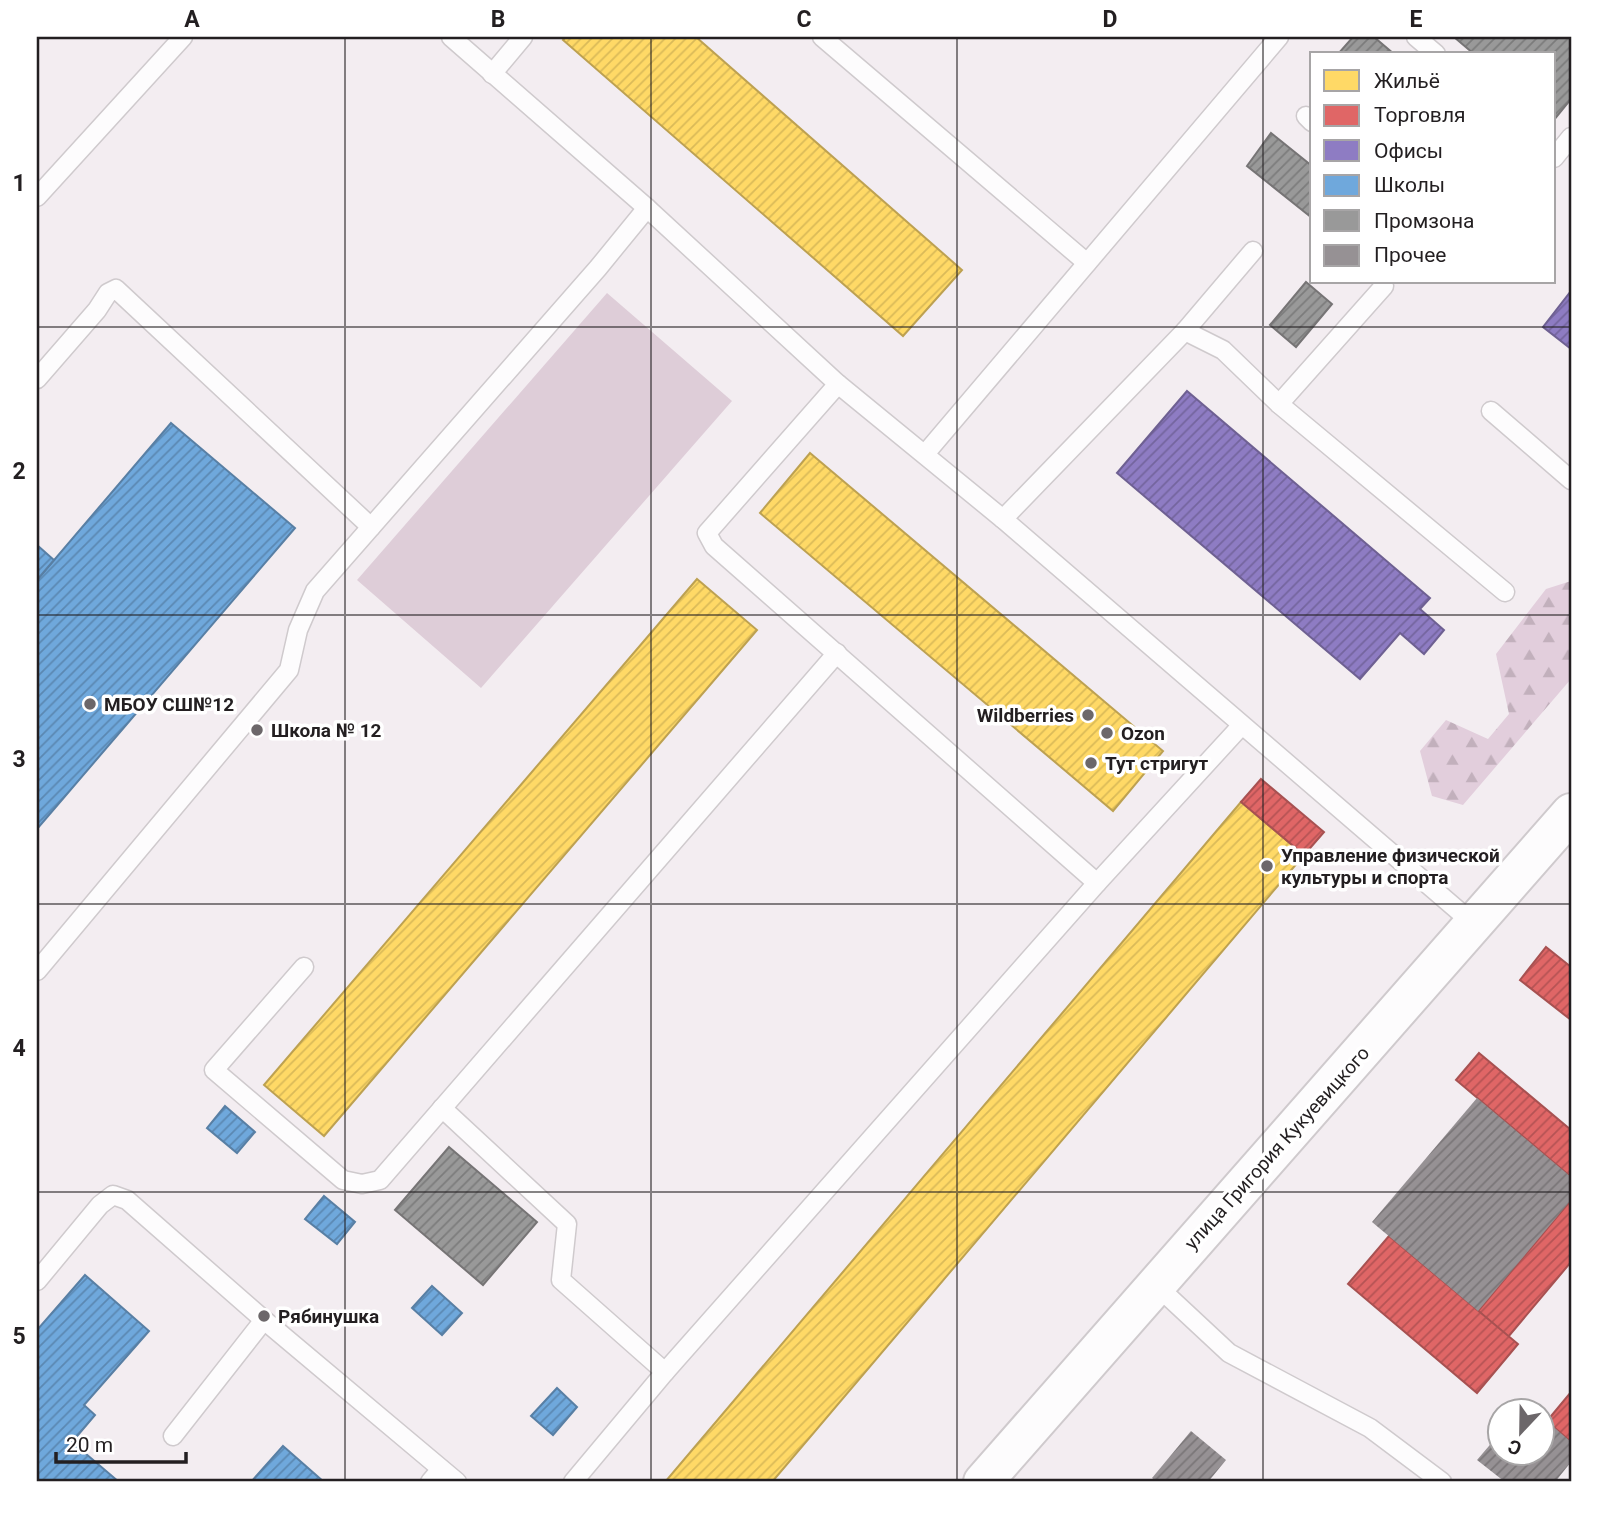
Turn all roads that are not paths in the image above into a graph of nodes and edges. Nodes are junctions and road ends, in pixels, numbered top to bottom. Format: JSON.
{"nodes":[{"id":1,"x":183,"y":37,"type":"edge"},
{"id":2,"x":452,"y":37,"type":"edge"},
{"id":3,"x":523,"y":37,"type":"edge"},
{"id":4,"x":822,"y":37,"type":"edge"},
{"id":5,"x":1279,"y":37,"type":"edge"},
{"id":6,"x":1416,"y":37,"type":"edge"},
{"id":7,"x":1434,"y":52,"type":"edge"},
{"id":8,"x":492,"y":74,"type":"junction"},
{"id":9,"x":1571,"y":137,"type":"edge"},
{"id":10,"x":1556,"y":156,"type":"edge"},
{"id":11,"x":37,"y":198,"type":"edge"},
{"id":12,"x":647,"y":208,"type":"junction"},
{"id":13,"x":1253,"y":251,"type":"dead end"},
{"id":14,"x":1087,"y":263,"type":"junction"},
{"id":15,"x":1384,"y":286,"type":"dead end"},
{"id":16,"x":1185,"y":331,"type":"junction"},
{"id":17,"x":37,"y":379,"type":"edge"},
{"id":18,"x":838,"y":384,"type":"junction"},
{"id":19,"x":1279,"y":404,"type":"junction"},
{"id":20,"x":1491,"y":411,"type":"dead end"},
{"id":21,"x":925,"y":454,"type":"junction"},
{"id":22,"x":1571,"y":480,"type":"edge"},
{"id":23,"x":1003,"y":519,"type":"junction"},
{"id":24,"x":371,"y":527,"type":"junction"},
{"id":25,"x":1505,"y":592,"type":"dead end"},
{"id":26,"x":837,"y":653,"type":"junction"},
{"id":27,"x":1241,"y":726,"type":"junction"},
{"id":28,"x":1571,"y":813,"type":"edge"},
{"id":29,"x":1097,"y":883,"type":"junction"},
{"id":30,"x":1475,"y":925,"type":"junction"},
{"id":31,"x":304,"y":967,"type":"dead end"},
{"id":32,"x":37,"y":971,"type":"edge"},
{"id":33,"x":442,"y":1108,"type":"junction"},
{"id":34,"x":37,"y":1281,"type":"edge"},
{"id":35,"x":1156,"y":1284,"type":"junction"},
{"id":36,"x":264,"y":1320,"type":"junction"},
{"id":37,"x":665,"y":1372,"type":"junction"},
{"id":38,"x":173,"y":1436,"type":"dead end"},
{"id":39,"x":435,"y":1476,"type":"edge"},
{"id":40,"x":457,"y":1482,"type":"edge"},
{"id":41,"x":573,"y":1482,"type":"edge"},
{"id":42,"x":983,"y":1482,"type":"edge"},
{"id":43,"x":1442,"y":1482,"type":"edge"}],
"edges":[{"from":1,"to":11,"type":"lane"},
{"from":2,"to":8,"type":"lane"},
{"from":3,"to":8,"type":"lane"},
{"from":4,"to":14,"type":"lane"},
{"from":5,"to":14,"type":"lane"},
{"from":6,"to":7,"type":"lane"},
{"from":8,"to":12,"type":"lane"},
{"from":9,"to":10,"type":"lane"},
{"from":12,"to":18,"type":"lane"},
{"from":12,"to":24,"type":"lane"},
{"from":13,"to":16,"type":"lane"},
{"from":14,"to":21,"type":"lane"},
{"from":15,"to":19,"type":"lane"},
{"from":16,"to":19,"type":"lane"},
{"from":16,"to":23,"type":"lane"},
{"from":17,"to":24,"type":"lane"},
{"from":18,"to":21,"type":"lane"},
{"from":18,"to":26,"type":"lane"},
{"from":19,"to":25,"type":"lane"},
{"from":20,"to":22,"type":"lane"},
{"from":21,"to":23,"type":"lane"},
{"from":23,"to":27,"type":"lane"},
{"from":24,"to":32,"type":"lane"},
{"from":26,"to":29,"type":"lane"},
{"from":26,"to":33,"type":"lane"},
{"from":27,"to":29,"type":"lane"},
{"from":27,"to":30,"type":"lane"},
{"from":28,"to":30,"type":"street","name":"улица Григория Кукуевицкого"},
{"from":29,"to":37,"type":"lane"},
{"from":30,"to":35,"type":"street","name":"улица Григория Кукуевицкого"},
{"from":31,"to":33,"type":"lane"},
{"from":33,"to":37,"type":"lane"},
{"from":34,"to":36,"type":"lane"},
{"from":35,"to":42,"type":"street","name":"улица Григория Кукуевицкого"},
{"from":35,"to":43,"type":"lane"},
{"from":36,"to":38,"type":"lane"},
{"from":36,"to":39,"type":"lane"},
{"from":37,"to":41,"type":"lane"},
{"from":39,"to":40,"type":"lane"}]}
